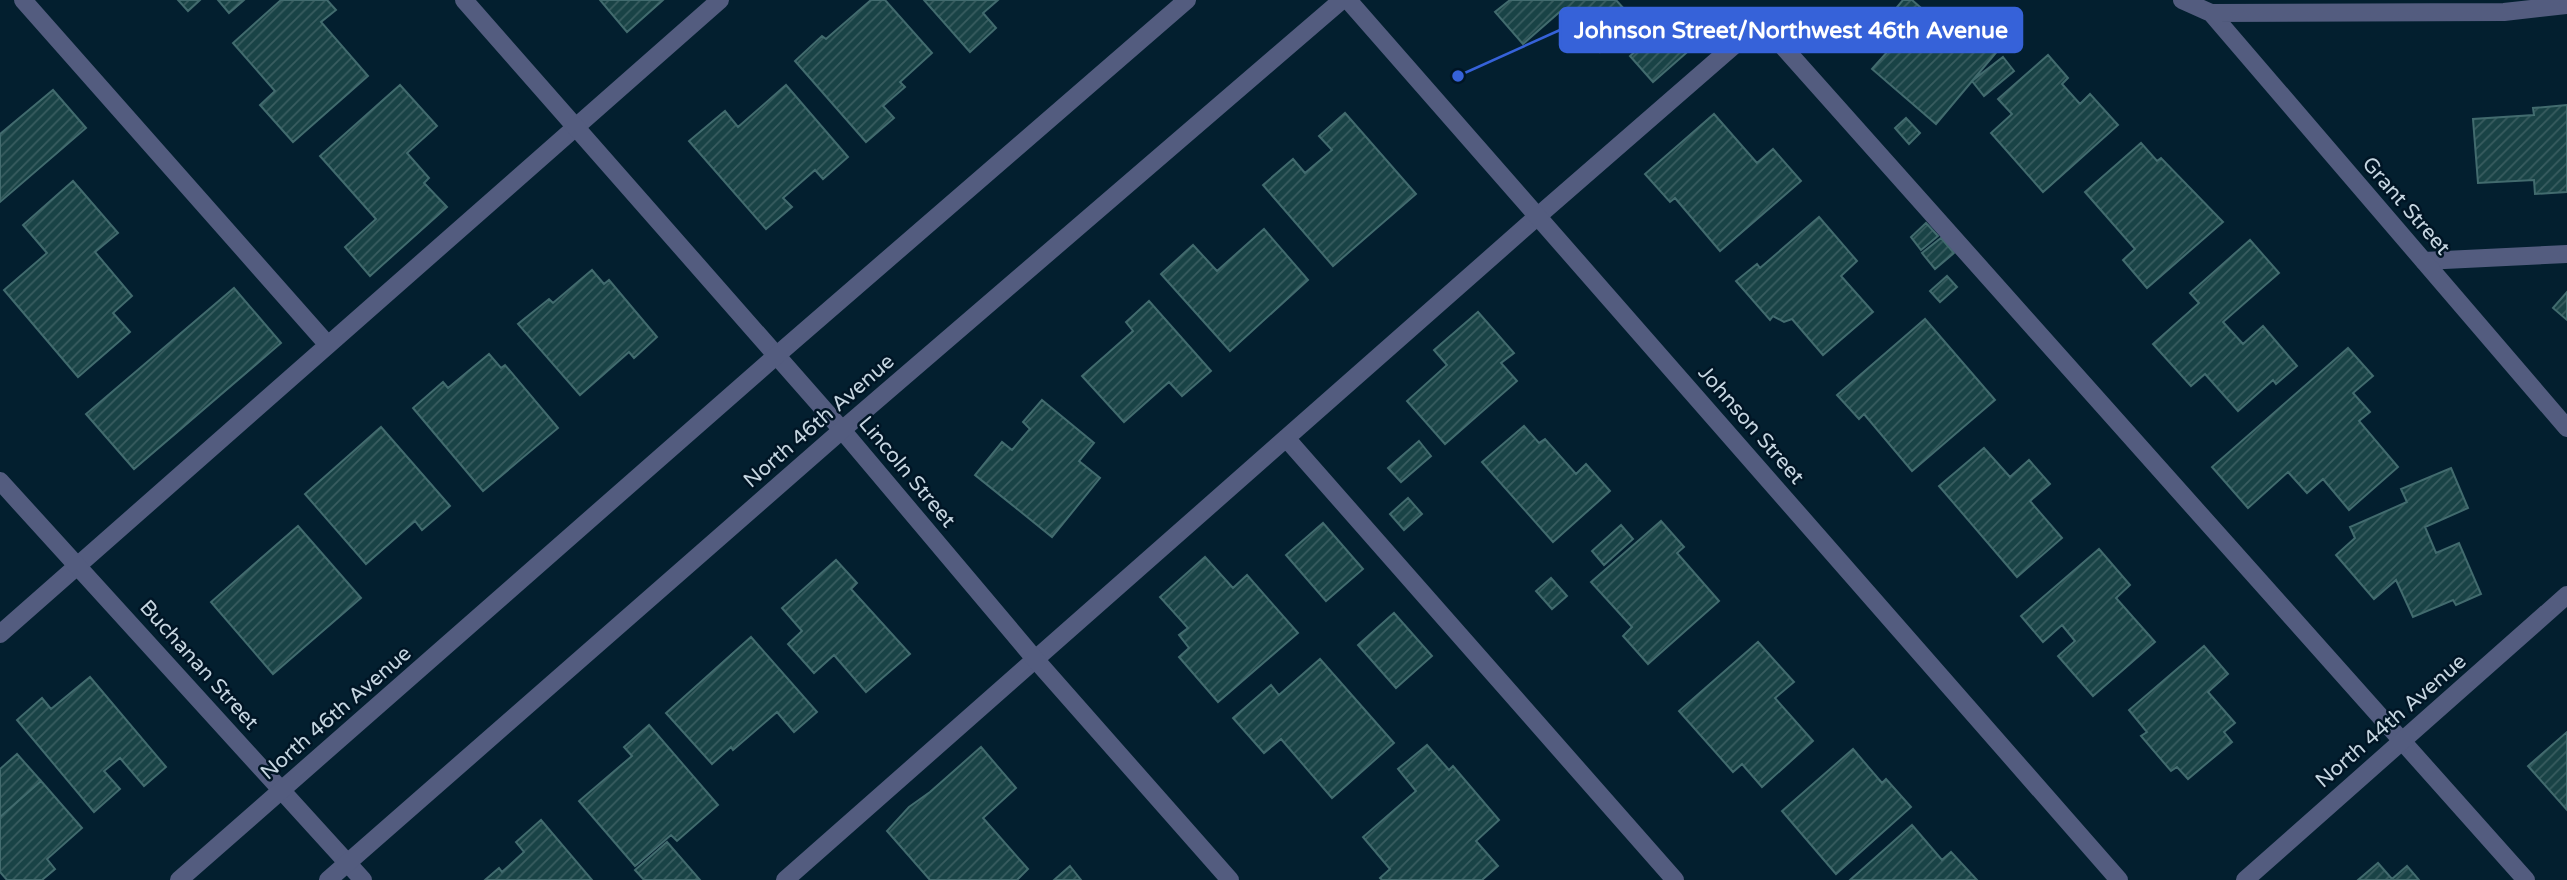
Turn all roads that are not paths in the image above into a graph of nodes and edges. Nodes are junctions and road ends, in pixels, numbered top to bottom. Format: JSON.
{"nodes":[{"id":1,"x":23,"y":0,"type":"edge"},
{"id":2,"x":464,"y":0,"type":"edge"},
{"id":3,"x":720,"y":0,"type":"edge"},
{"id":4,"x":1187,"y":0,"type":"edge"},
{"id":5,"x":1342,"y":0,"type":"edge"},
{"id":6,"x":1348,"y":0,"type":"edge"},
{"id":7,"x":2182,"y":0,"type":"edge"},
{"id":8,"x":2567,"y":5,"type":"edge"},
{"id":9,"x":2211,"y":13,"type":"junction"},
{"id":10,"x":577,"y":128,"type":"junction"},
{"id":11,"x":1538,"y":216,"type":"junction"},
{"id":12,"x":2567,"y":254,"type":"edge"},
{"id":13,"x":2424,"y":261,"type":"junction"},
{"id":14,"x":328,"y":345,"type":"junction"},
{"id":15,"x":777,"y":355,"type":"junction"},
{"id":16,"x":2567,"y":428,"type":"edge"},
{"id":17,"x":842,"y":430,"type":"junction"},
{"id":18,"x":1286,"y":438,"type":"junction"},
{"id":19,"x":0,"y":481,"type":"edge"},
{"id":20,"x":77,"y":565,"type":"junction"},
{"id":21,"x":2567,"y":596,"type":"edge"},
{"id":22,"x":0,"y":634,"type":"edge"},
{"id":23,"x":1035,"y":659,"type":"junction"},
{"id":24,"x":2403,"y":740,"type":"junction"},
{"id":25,"x":282,"y":790,"type":"junction"},
{"id":26,"x":348,"y":862,"type":"junction"},
{"id":27,"x":795,"y":877,"type":"edge"},
{"id":28,"x":179,"y":880,"type":"edge"},
{"id":29,"x":328,"y":880,"type":"edge"},
{"id":30,"x":363,"y":880,"type":"edge"},
{"id":31,"x":1230,"y":880,"type":"edge"},
{"id":32,"x":1675,"y":880,"type":"edge"},
{"id":33,"x":2119,"y":880,"type":"edge"},
{"id":34,"x":2245,"y":880,"type":"edge"},
{"id":35,"x":2526,"y":880,"type":"edge"}],
"edges":[{"from":1,"to":14,"type":"street"},
{"from":2,"to":10,"type":"street","name":"Lincoln Street"},
{"from":3,"to":10,"type":"street"},
{"from":4,"to":15,"type":"street","name":"North 46th Avenue"},
{"from":5,"to":17,"type":"street","name":"North 46th Avenue"},
{"from":6,"to":11,"type":"street","name":"Johnson Street"},
{"from":7,"to":9,"type":"street"},
{"from":8,"to":9,"type":"street"},
{"from":9,"to":13,"type":"street","name":"Grant Street"},
{"from":10,"to":14,"type":"street"},
{"from":10,"to":15,"type":"street","name":"Lincoln Street"},
{"from":11,"to":18,"type":"street"},
{"from":11,"to":24,"type":"street"},
{"from":11,"to":33,"type":"street","name":"Johnson Street"},
{"from":12,"to":13,"type":"street"},
{"from":13,"to":16,"type":"street","name":"Grant Street"},
{"from":14,"to":20,"type":"street"},
{"from":15,"to":17,"type":"street","name":"Lincoln Street"},
{"from":15,"to":25,"type":"street","name":"North 46th Avenue"},
{"from":17,"to":23,"type":"street","name":"Lincoln Street"},
{"from":17,"to":26,"type":"street","name":"North 46th Avenue"},
{"from":18,"to":23,"type":"street"},
{"from":18,"to":32,"type":"street"},
{"from":19,"to":20,"type":"street","name":"Buchanan Street"},
{"from":20,"to":22,"type":"street"},
{"from":20,"to":25,"type":"street","name":"Buchanan Street"},
{"from":21,"to":24,"type":"street","name":"North 44th Avenue"},
{"from":23,"to":27,"type":"street"},
{"from":23,"to":31,"type":"street","name":"Lincoln Street"},
{"from":24,"to":34,"type":"street","name":"North 44th Avenue"},
{"from":24,"to":35,"type":"street"},
{"from":25,"to":26,"type":"street","name":"Buchanan Street"},
{"from":25,"to":28,"type":"street","name":"North 46th Avenue"},
{"from":26,"to":29,"type":"street","name":"North 46th Avenue"},
{"from":26,"to":30,"type":"street","name":"Buchanan Street"}]}
